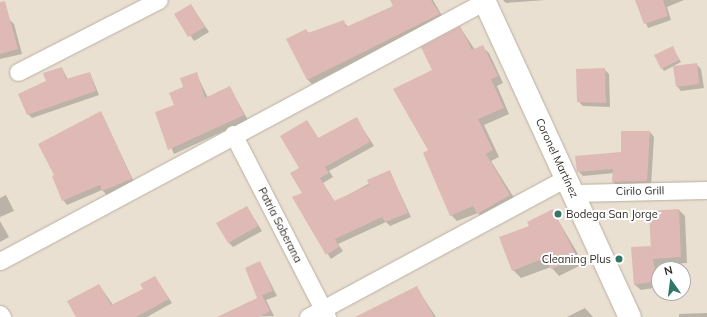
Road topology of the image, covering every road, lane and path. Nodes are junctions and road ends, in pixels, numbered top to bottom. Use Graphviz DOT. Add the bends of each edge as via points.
graph roads {
  1 [pos="159,0"];
  2 [pos="485,0"];
  3 [pos="18,72"];
  4 [pos="233,134"];
  5 [pos="570,186"];
  6 [pos="707,190"];
  7 [pos="0,261"];
  8 [pos="325,313"];
  9 [pos="0,314"];
  10 [pos="2,317"];
  11 [pos="308,317"];
  12 [pos="630,317"];
  1 -- 3 [label="street"];
  2 -- 4 [label="street"];
  2 -- 5 [label="main road, Coronel Martínez"];
  4 -- 7 [label="street"];
  4 -- 8 [label="street, Patria Soberana"];
  5 -- 6 [label="street, Cirilo Grill"];
  5 -- 8 [label="street"];
  5 -- 12 [label="main road, Coronel Martínez"];
  8 -- 11 [label="street"];
  9 -- 10 [label="street"];
}
